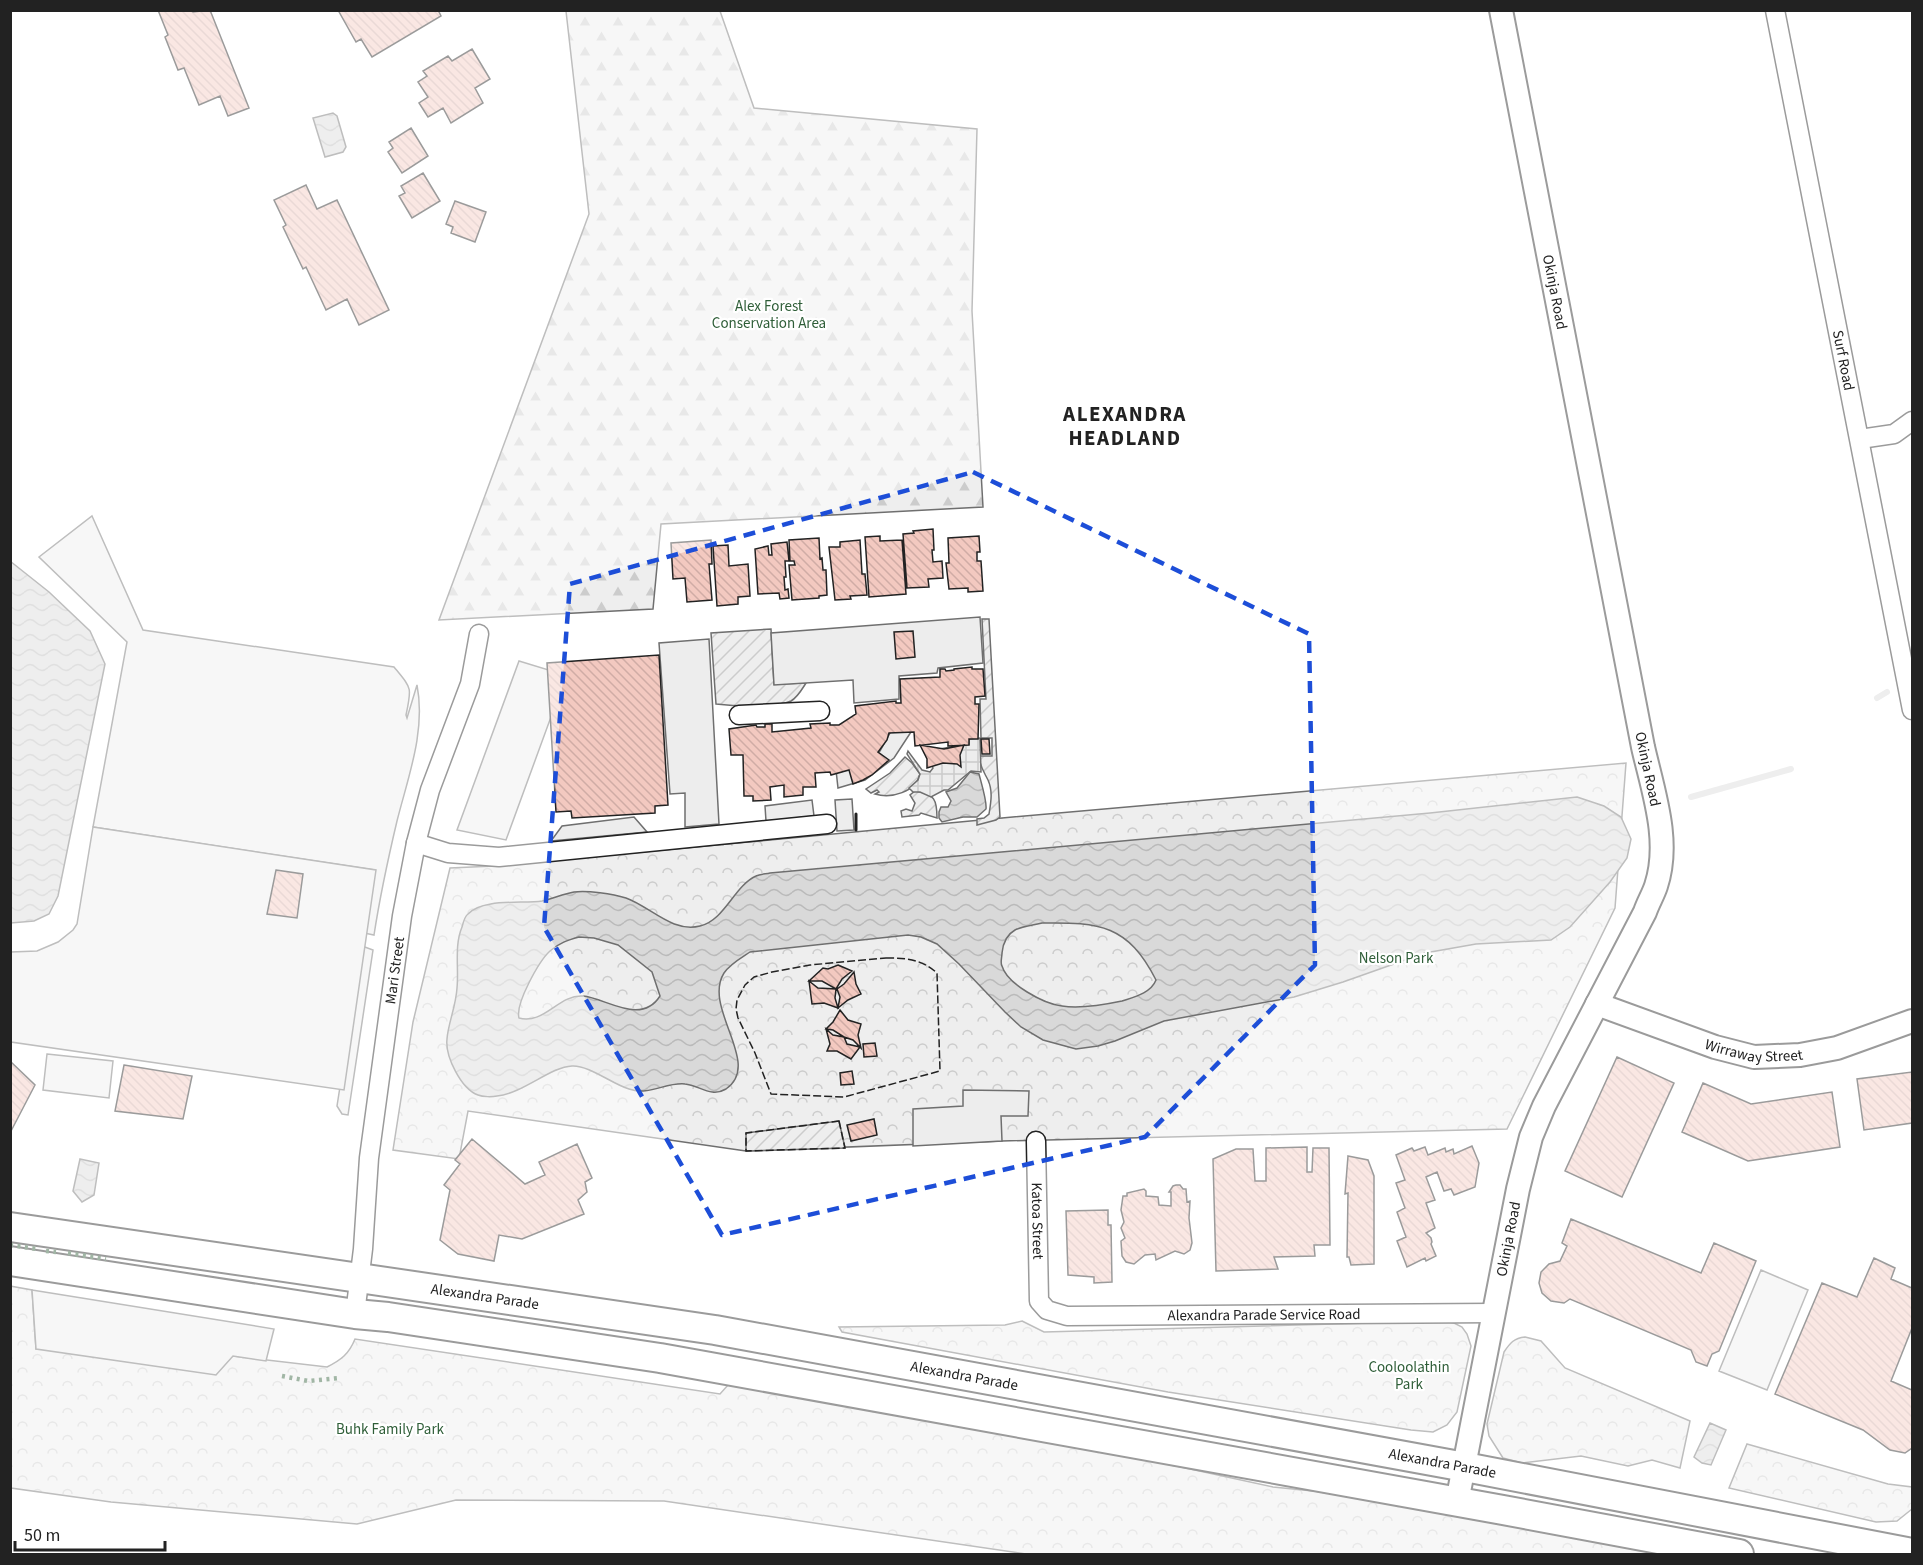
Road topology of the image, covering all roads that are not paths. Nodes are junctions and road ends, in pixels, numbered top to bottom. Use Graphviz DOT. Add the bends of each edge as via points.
graph roads {
  1 [pos="1501,10"];
  2 [pos="1775,10"];
  3 [pos="1912,421"];
  4 [pos="1860,439"];
  5 [pos="479,634"];
  6 [pos="1912,710"];
  7 [pos="820,711"];
  8 [pos="739,715"];
  9 [pos="827,824"];
  10 [pos="416,843"];
  11 [pos="1597,1004"];
  12 [pos="1912,1021"];
  13 [pos="1036,1141"];
  14 [pos="10,1227"];
  15 [pos="10,1261"];
  16 [pos="360,1278"];
  17 [pos="1039,1301"];
  18 [pos="1493,1313"];
  19 [pos="355,1314"];
  20 [pos="1465,1467"];
  21 [pos="1457,1502"];
  22 [pos="1912,1553"];
  23 [pos="1739,1554"];
  1 -- 11 [label="street, Okinja Road" via="1659,817 1657,884"];
  2 -- 4 [label="street, Surf Road"];
  3 -- 4 [label="street" via="1894,434"];
  4 -- 6 [label="street, Surf Road"];
  5 -- 10 [label="street, Mari Street" via="470,684 430,790"];
  7 -- 8 [label="street"];
  9 -- 10 [label="street" via="499,856 448,853"];
  10 -- 16 [label="street, Mari Street" via="402,916 369,1158"];
  11 -- 12 [label="street, Wirraway Street" via="1754,1057 1837,1048"];
  11 -- 18 [label="street, Okinja Road" via="1531,1137"];
  13 -- 17 [label="street, Katoa Street"];
  14 -- 16 [label="main road, Alexandra Parade"];
  15 -- 19 [label="main road"];
  16 -- 19 [label="street, Mari Street"];
  16 -- 20 [label="main road, Alexandra Parade" via="715,1330"];
  17 -- 18 [label="street, Alexandra Parade Service Road" via="1047,1310 1067,1316"];
  18 -- 20 [label="street, Okinja Road"];
  19 -- 21 [label="main road" via="660,1358"];
  20 -- 21 [label="street, Okinja Road"];
  20 -- 22 [label="main road, Alexandra Parade"];
  21 -- 23 [label="main road"];
}
